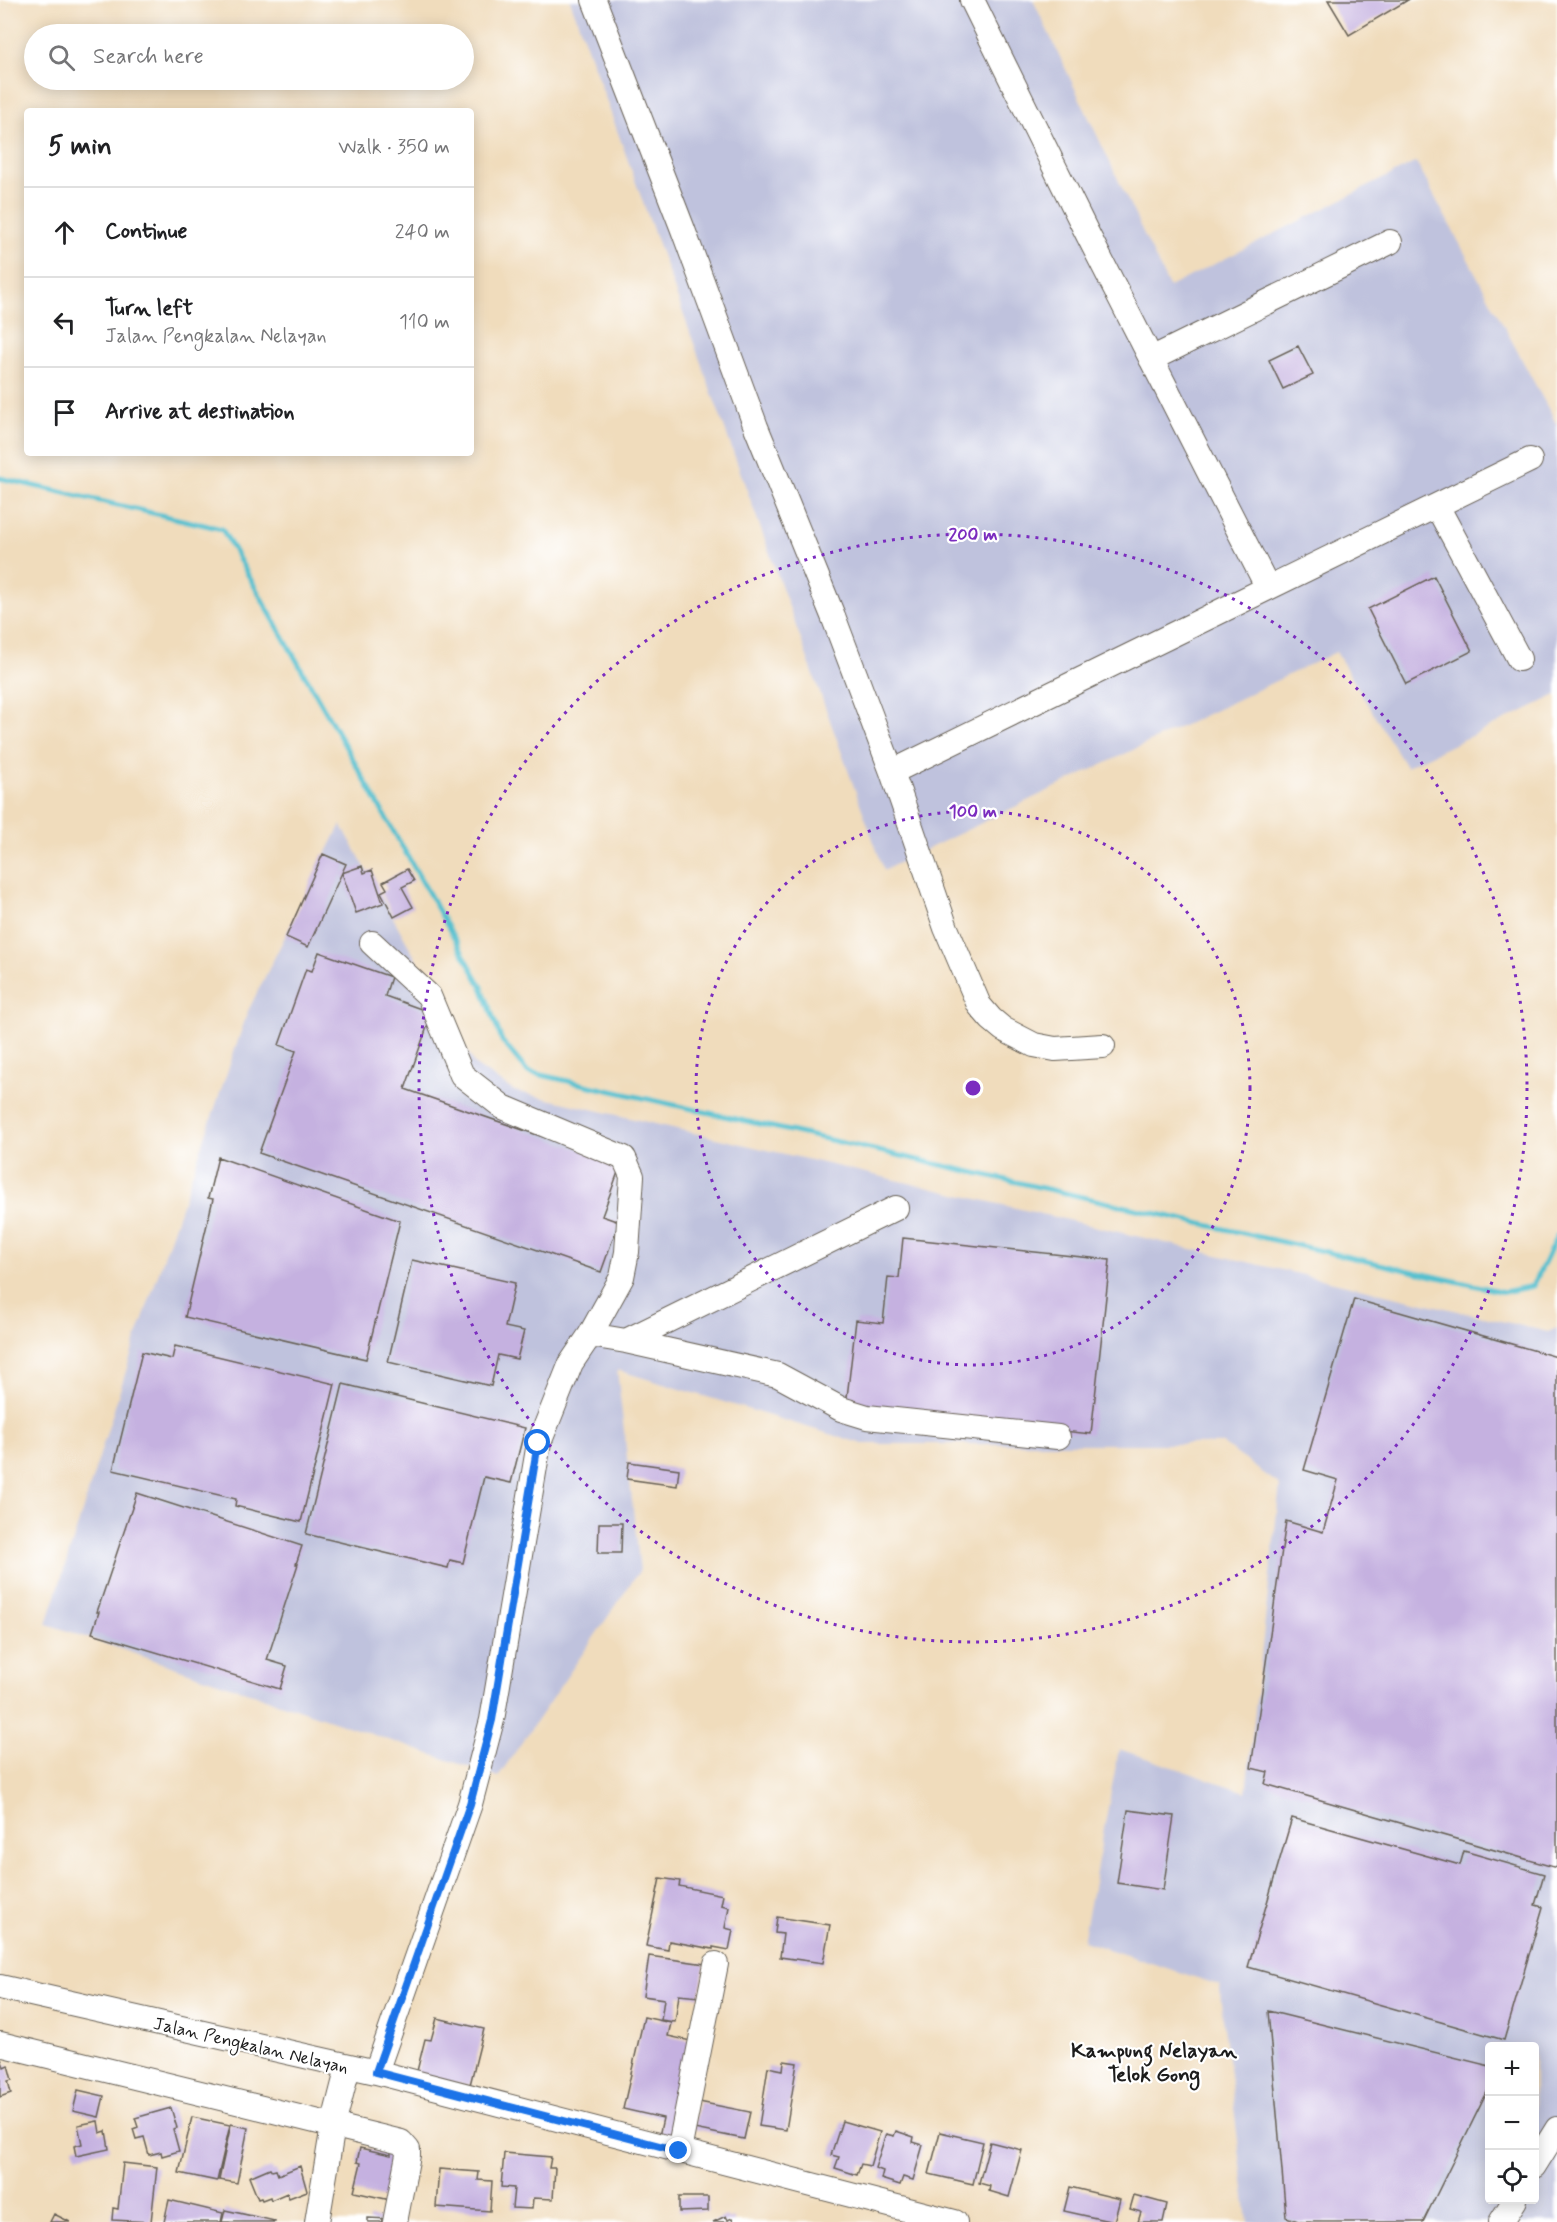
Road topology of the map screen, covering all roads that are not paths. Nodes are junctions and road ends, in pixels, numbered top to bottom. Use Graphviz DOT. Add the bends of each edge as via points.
graph roads {
  1 [pos="594,0"];
  2 [pos="972,0"];
  3 [pos="1390,242"];
  4 [pos="1151,359"];
  5 [pos="1530,460"];
  6 [pos="1437,506"];
  7 [pos="1268,588"];
  8 [pos="1519,658"];
  9 [pos="892,772"];
  10 [pos="372,943"];
  11 [pos="1102,1046"];
  12 [pos="896,1208"];
  13 [pos="590,1335"];
  14 [pos="626,1341"];
  15 [pos="1058,1437"];
  16 [pos="716,1964"];
  17 [pos="0,1987"];
  18 [pos="0,2044"];
  19 [pos="348,2067"];
  20 [pos="376,2072"];
  21 [pos="333,2126"];
  22 [pos="1557,2129"];
  23 [pos="679,2151"];
  24 [pos="1539,2158"];
  25 [pos="1512,2204"];
  26 [pos="317,2222"];
  27 [pos="395,2222"];
  28 [pos="955,2222"];
  29 [pos="1501,2222"];
  1 -- 9 [label="street"];
  2 -- 4 [label="street"];
  3 -- 4 [label="street"];
  4 -- 7 [label="street"];
  5 -- 6 [label="street"];
  6 -- 7 [label="street"];
  6 -- 8 [label="street"];
  7 -- 9 [label="street"];
  9 -- 11 [label="street" via="942,918 979,1005 1003,1029 1034,1045 1054,1049"];
  10 -- 13 [label="street" via="429,996 462,1075 503,1107 624,1158 632,1176 627,1252 622,1277"];
  12 -- 14 [label="street"];
  13 -- 14 [label="street"];
  13 -- 20 [label="street" via="571,1363 538,1443 492,1720 470,1804"];
  14 -- 15 [label="street" via="778,1375 841,1409 867,1417"];
  16 -- 23 [label="street"];
  17 -- 19 [label="street, Jalan Pengkalan Nelayan"];
  18 -- 21 [label="street"];
  19 -- 20 [label="street, Jalan Pengkalan Nelayan"];
  19 -- 21 [label="street"];
  20 -- 23 [label="street, Jalan Pengkalan Nelayan"];
  21 -- 26 [label="street"];
  21 -- 27 [label="street" via="398,2141 408,2150"];
  22 -- 24 [label="street"];
  23 -- 28 [label="street, Jalan Pengkalan Nelayan"];
  25 -- 29 [label="street"];
}
